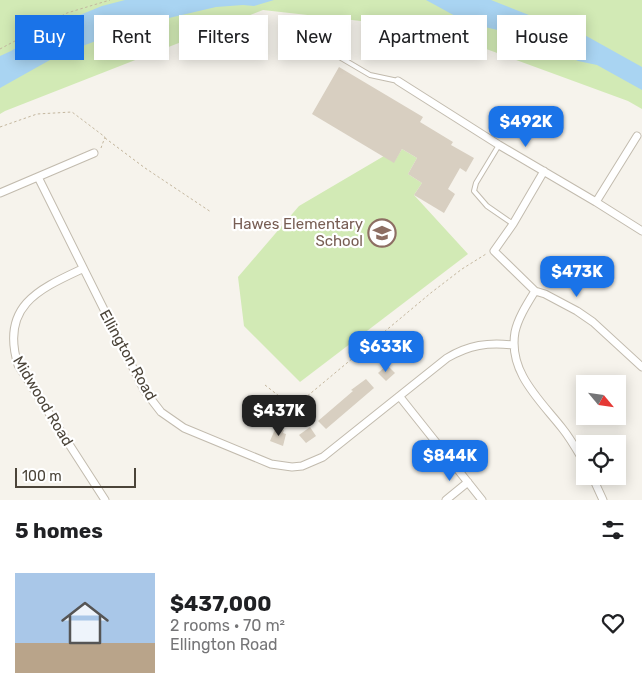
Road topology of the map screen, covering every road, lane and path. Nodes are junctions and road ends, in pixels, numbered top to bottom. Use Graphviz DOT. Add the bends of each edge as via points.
graph roads {
  1 [pos="110,0"];
  2 [pos="0,49"];
  3 [pos="344,60"];
  4 [pos="398,81"];
  5 [pos="0,127"];
  6 [pos="637,136"];
  7 [pos="105,137"];
  8 [pos="499,144"];
  9 [pos="94,153"];
  10 [pos="544,171"];
  11 [pos="38,177"];
  12 [pos="0,193"];
  13 [pos="596,202"];
  14 [pos="211,212"];
  15 [pos="513,224"];
  16 [pos="642,231"];
  17 [pos="494,251"];
  18 [pos="82,269"];
  19 [pos="535,291"];
  20 [pos="513,344"];
  21 [pos="642,367"];
  22 [pos="265,385"];
  23 [pos="400,397"];
  24 [pos="576,449"];
  25 [pos="468,482"];
  26 [pos="596,485"];
  27 [pos="105,500"];
  28 [pos="446,500"];
  29 [pos="482,500"];
  30 [pos="603,500"];
  1 -- 2 [label="path" via="67,13"];
  3 -- 4 [label="lane" via="370,75"];
  4 -- 8 [label="street"];
  5 -- 7 [label="path" via="37,114 72,112"];
  6 -- 13 [label="street"];
  7 -- 9 [label="path" via="100,153"];
  7 -- 14 [label="path"];
  8 -- 10 [label="street"];
  8 -- 15 [label="lane" via="474,191 487,206"];
  9 -- 11 [label="street"];
  10 -- 13 [label="street"];
  10 -- 15 [label="street"];
  11 -- 12 [label="street"];
  11 -- 18 [label="street, Ellington Road"];
  13 -- 16 [label="street"];
  15 -- 17 [label="street"];
  17 -- 19 [label="street"];
  17 -- 22 [label="path" via="481,256 432,292 305,398 293,403"];
  18 -- 23 [label="street, Ellington Road" via="144,390 161,412 184,428 271,464 302,466 324,457"];
  18 -- 27 [label="street, Midwood Road" via="43,287 28,298 17,316 12,344 18,365"];
  19 -- 20 [label="street" via="519,320"];
  19 -- 21 [label="street" via="577,311"];
  20 -- 23 [label="street, Ellington Road" via="483,344 458,351"];
  20 -- 24 [label="street" via="522,377"];
  23 -- 25 [label="street"];
  25 -- 28 [label="street"];
  25 -- 29 [label="street"];
  26 -- 30 [label="street"];
}
